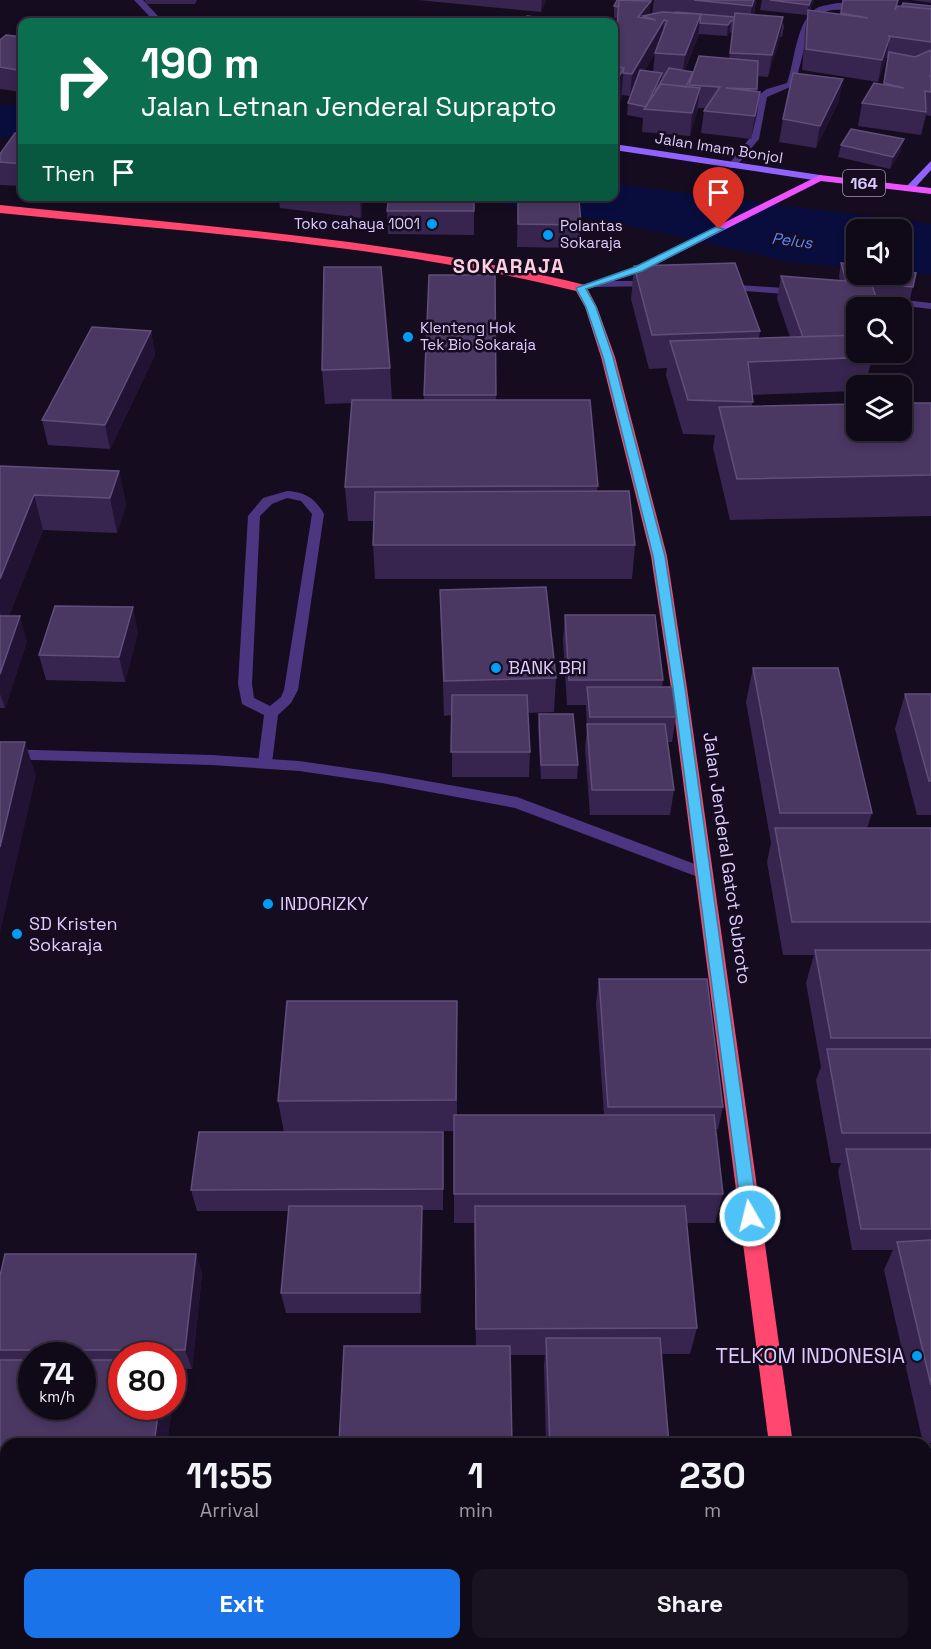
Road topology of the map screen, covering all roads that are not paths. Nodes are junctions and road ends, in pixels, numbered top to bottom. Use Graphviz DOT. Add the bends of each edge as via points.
graph roads {
  1 [pos="138,0"];
  2 [pos="874,7"];
  3 [pos="154,18"];
  4 [pos="618,148"];
  5 [pos="931,164"];
  6 [pos="732,166"];
  7 [pos="820,178"];
  8 [pos="910,188"];
  9 [pos="931,191"];
  10 [pos="0,210"];
  11 [pos="669,284"];
  12 [pos="588,286"];
  13 [pos="712,286"];
  14 [pos="810,294"];
  15 [pos="844,297"];
  16 [pos="931,306"];
  17 [pos="271,713"];
  18 [pos="0,754"];
  19 [pos="264,763"];
  20 [pos="704,873"];
  21 [pos="780,1438"];
  1 -- 3 [label="street"];
  2 -- 6 [label="street" via="832,4 813,11 791,86 764,96 754,139"];
  4 -- 6 [label="main road, Jalan Imam Bonjol"];
  5 -- 8 [label="main road"];
  6 -- 7 [label="main road, Jalan Imam Bonjol"];
  7 -- 8 [label="main road, 164"];
  7 -- 12 [label="main road, 164" via="639,269"];
  8 -- 9 [label="main road, 164"];
  10 -- 12 [label="highway" via="281,238 499,268"];
  11 -- 12 [label="street"];
  12 -- 20 [label="highway, Jalan Jenderal Gatot Subroto" via="659,556"];
  13 -- 14 [label="street"];
  15 -- 16 [label="street"];
  17 -- 17 [label="street" via="247,701 245,684 254,516 270,498 294,495 315,505 318,514 291,690"];
  17 -- 19 [label="street"];
  18 -- 19 [label="street"];
  19 -- 20 [label="street" via="382,778 517,803"];
  20 -- 21 [label="highway, Jalan Jenderal Gatot Subroto"];
}
